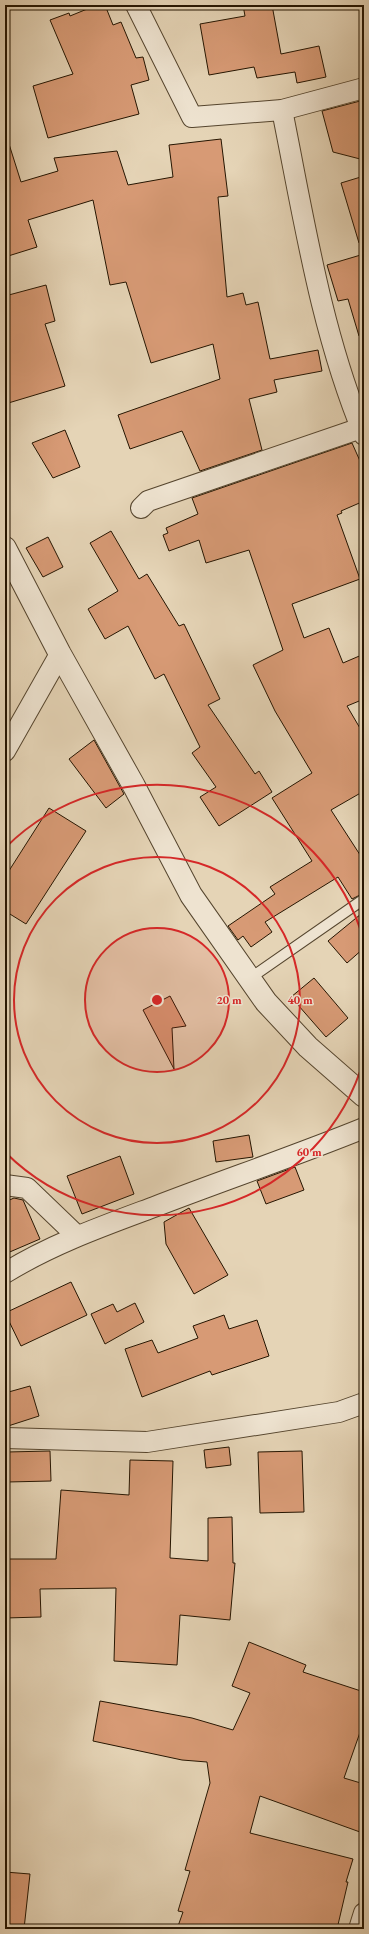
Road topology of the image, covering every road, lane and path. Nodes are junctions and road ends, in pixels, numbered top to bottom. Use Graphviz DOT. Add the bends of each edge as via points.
graph roads {
  1 [pos="136,5"];
  2 [pos="364,88"];
  3 [pos="282,110"];
  4 [pos="363,430"];
  5 [pos="142,508"];
  6 [pos="5,548"];
  7 [pos="60,654"];
  8 [pos="5,751"];
  9 [pos="364,899"];
  10 [pos="249,979"];
  11 [pos="364,1096"];
  12 [pos="364,1128"];
  13 [pos="5,1185"];
  14 [pos="77,1236"];
  15 [pos="5,1273"];
  16 [pos="364,1403"];
  17 [pos="5,1438"];
  18 [pos="364,1913"];
  19 [pos="358,1929"];
  1 -- 3 [label="street" via="192,117"];
  2 -- 3 [label="street"];
  3 -- 4 [label="street" via="314,267 338,361"];
  4 -- 5 [label="street" via="148,501"];
  6 -- 7 [label="street"];
  7 -- 8 [label="street"];
  7 -- 10 [label="street" via="191,895"];
  9 -- 10 [label="lane"];
  10 -- 11 [label="street" via="266,1002 308,1047"];
  12 -- 14 [label="street"];
  13 -- 14 [label="street" via="27,1188"];
  14 -- 15 [label="street"];
  16 -- 17 [label="street" via="339,1412 147,1442"];
  18 -- 19 [label="street"];
}
